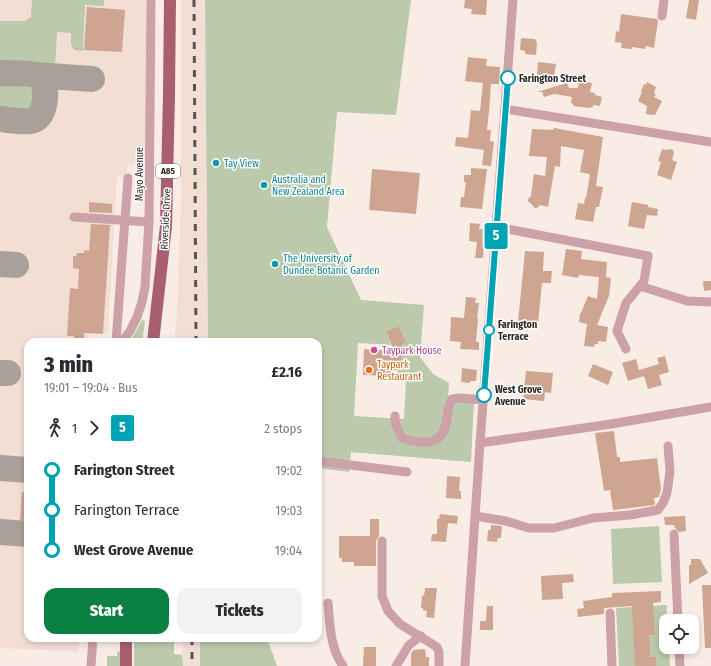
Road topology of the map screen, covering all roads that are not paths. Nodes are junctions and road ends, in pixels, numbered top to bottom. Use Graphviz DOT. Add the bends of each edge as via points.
graph roads {
  1 [pos="151,0"];
  2 [pos="170,0"];
  3 [pos="513,0"];
  4 [pos="664,0"];
  5 [pos="662,16"];
  6 [pos="505,109"];
  7 [pos="711,142"];
  8 [pos="128,178"];
  9 [pos="74,217"];
  10 [pos="125,220"];
  11 [pos="149,222"];
  12 [pos="497,227"];
  13 [pos="640,286"];
  14 [pos="711,302"];
  15 [pos="116,338"];
  16 [pos="125,338"];
  17 [pos="153,338"];
  18 [pos="626,349"];
  19 [pos="483,400"];
  20 [pos="711,407"];
  21 [pos="395,416"];
  22 [pos="480,443"];
  23 [pos="668,446"];
  24 [pos="322,461"];
  25 [pos="407,472"];
  26 [pos="475,516"];
  27 [pos="674,534"];
  28 [pos="382,541"];
  29 [pos="328,603"];
  30 [pos="610,613"];
  31 [pos="678,614"];
  32 [pos="421,636"];
  33 [pos="93,642"];
  34 [pos="126,642"];
  35 [pos="679,654"];
  36 [pos="91,666"];
  37 [pos="126,666"];
  38 [pos="343,666"];
  39 [pos="396,666"];
  40 [pos="439,666"];
  41 [pos="465,666"];
  42 [pos="612,666"];
  43 [pos="680,666"];
  1 -- 11 [label="street, Mayo Avenue"];
  2 -- 17 [label="main road, Riverside Drive / A85" via="166,226"];
  3 -- 6 [label="street"];
  4 -- 5 [label="street"];
  6 -- 7 [label="street"];
  6 -- 12 [label="street"];
  8 -- 10 [label="street"];
  9 -- 10 [label="street"];
  10 -- 11 [label="street"];
  10 -- 15 [label="street"];
  11 -- 16 [label="street, Mayo Avenue" via="142,302 138,317"];
  12 -- 13 [label="street" via="648,256 644,281"];
  12 -- 19 [label="street"];
  13 -- 14 [label="street" via="686,301"];
  13 -- 18 [label="street" via="626,303 617,330"];
  19 -- 21 [label="street" via="452,399 447,410 444,432 435,441 410,441 402,438 395,423"];
  19 -- 22 [label="street"];
  20 -- 22 [label="street"];
  22 -- 26 [label="street"];
  23 -- 26 [label="street" via="670,471 667,493 658,510 593,518 554,528 530,528"];
  24 -- 25 [label="street"];
  26 -- 41 [label="street"];
  27 -- 31 [label="street"];
  28 -- 32 [label="street" via="382,596 388,611 400,624"];
  29 -- 38 [label="street" via="332,641"];
  30 -- 42 [label="street"];
  32 -- 39 [label="street" via="409,645"];
  32 -- 40 [label="street" via="437,647"];
  33 -- 36 [label="street"];
  34 -- 37 [label="main road"];
  35 -- 43 [label="street"];
}
